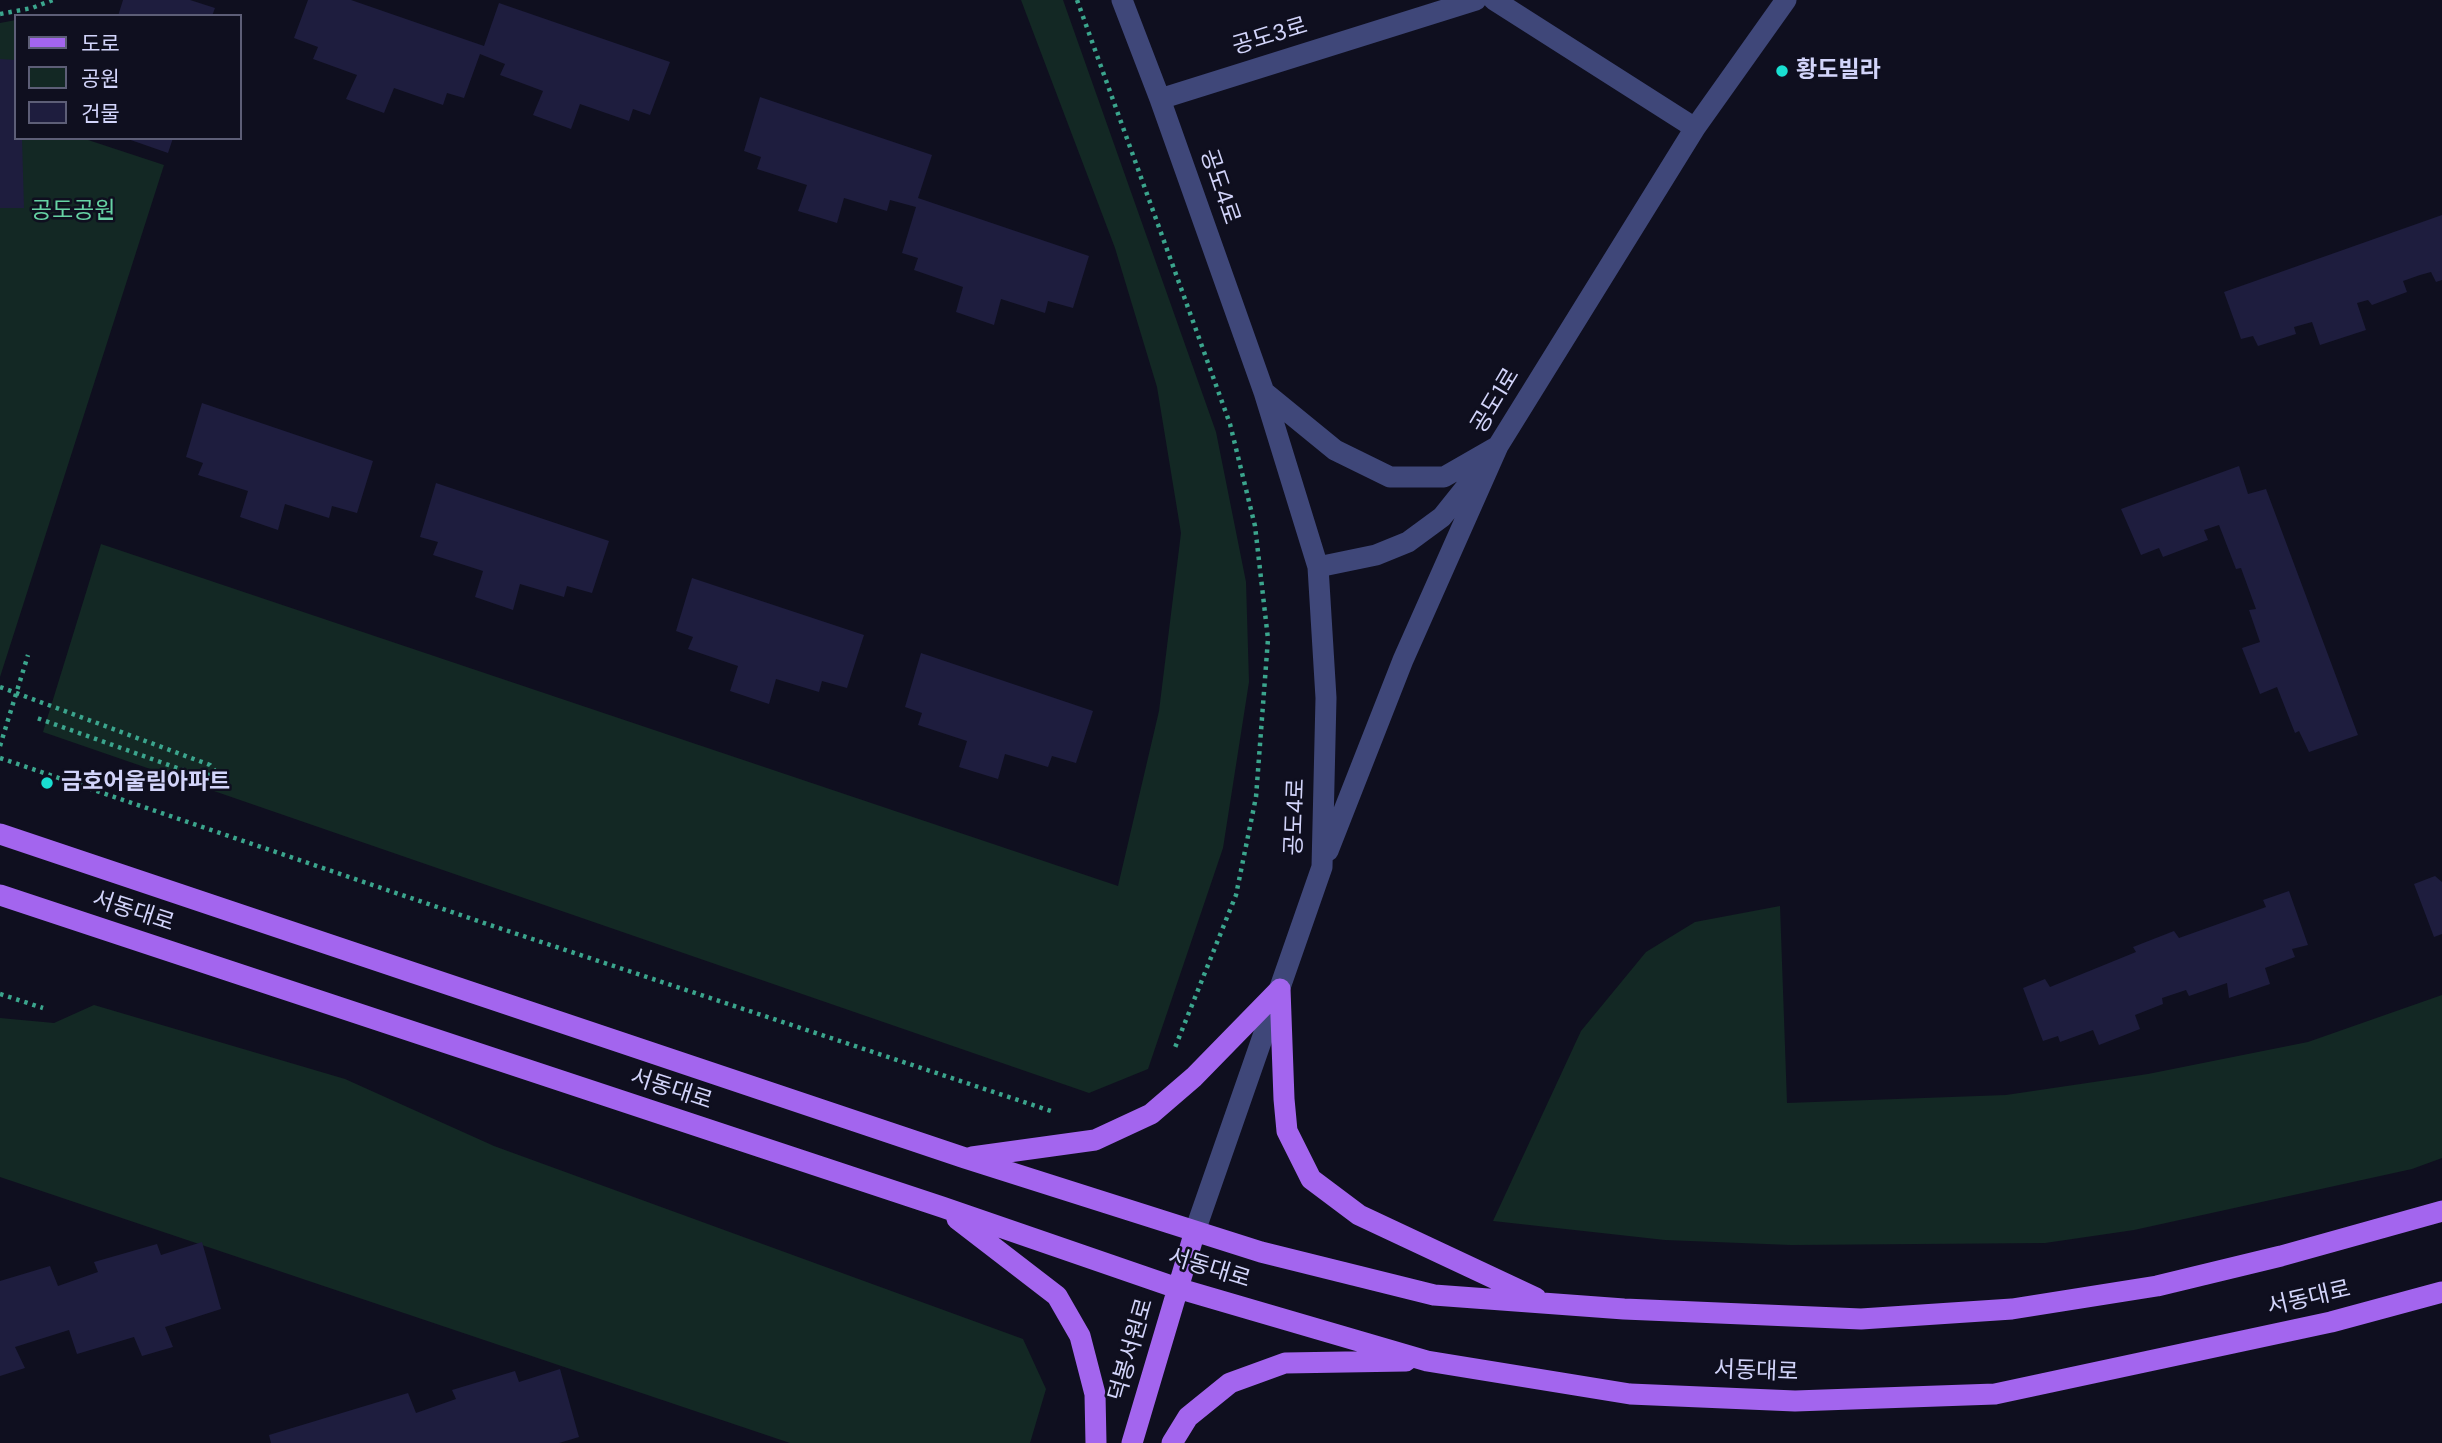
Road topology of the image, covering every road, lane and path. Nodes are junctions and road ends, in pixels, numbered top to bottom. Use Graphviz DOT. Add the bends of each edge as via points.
graph roads {
  1 [pos="53,0"];
  2 [pos="1077,0"];
  3 [pos="1122,0"];
  4 [pos="1476,0"];
  5 [pos="1494,0"];
  6 [pos="1786,0"];
  7 [pos="0,14"];
  8 [pos="1160,99"];
  9 [pos="1695,128"];
  10 [pos="1264,392"];
  11 [pos="1498,446"];
  12 [pos="1318,567"];
  13 [pos="28,655"];
  14 [pos="0,687"];
  15 [pos="16,693"];
  16 [pos="37,718"];
  17 [pos="0,746"];
  18 [pos="0,758"];
  19 [pos="0,834"];
  20 [pos="1322,867"];
  21 [pos="0,895"];
  22 [pos="1280,989"];
  23 [pos="0,994"];
  24 [pos="43,1008"];
  25 [pos="1174,1051"];
  26 [pos="1063,1115"];
  27 [pos="965,1158"];
  28 [pos="942,1207"];
  29 [pos="2442,1211"];
  30 [pos="1195,1231"];
  31 [pos="1177,1288"];
  32 [pos="2442,1292"];
  33 [pos="1551,1304"];
  34 [pos="1427,1361"];
  35 [pos="1096,1443"];
  36 [pos="1132,1443"];
  37 [pos="1172,1443"];
  1 -- 7 [label="path"];
  2 -- 25 [label="path" via="1230,424 1255,526 1268,639 1256,797 1236,895"];
  3 -- 8 [label="street, 공도4로"];
  4 -- 8 [label="street, 공도3로"];
  5 -- 9 [label="street"];
  6 -- 9 [label="street, 공도1로"];
  8 -- 10 [label="street, 공도4로"];
  9 -- 11 [label="street, 공도1로"];
  10 -- 11 [label="street" via="1335,450 1390,477 1444,477"];
  10 -- 12 [label="street, 공도4로"];
  11 -- 12 [label="street" via="1442,517 1408,542 1376,555"];
  11 -- 20 [label="street, 공도1로" via="1403,660"];
  12 -- 20 [label="street, 공도4로" via="1326,698"];
  13 -- 15 [label="path"];
  14 -- 15 [label="path"];
  15 -- 16 [label="path" via="210,765 215,771 194,774"];
  15 -- 17 [label="path"];
  18 -- 26 [label="path" via="486,925"];
  19 -- 27 [label="main road, 서동대로"];
  20 -- 22 [label="street, 공도4로"];
  21 -- 28 [label="main road, 서동대로"];
  22 -- 27 [label="main road" via="1151,1114 1095,1139"];
  22 -- 30 [label="street, 공도4로"];
  22 -- 33 [label="main road" via="1287,1130 1311,1179 1359,1215"];
  23 -- 24 [label="path"];
  27 -- 30 [label="main road, 서동대로"];
  28 -- 31 [label="main road, 서동대로"];
  28 -- 35 [label="main road" via="1057,1296 1080,1336 1096,1394"];
  29 -- 33 [label="main road, 서동대로" via="2157,1286 2012,1309 1861,1318"];
  30 -- 31 [label="main road, 덕봉서원로"];
  30 -- 33 [label="main road, 서동대로" via="1434,1295"];
  31 -- 34 [label="main road, 서동대로"];
  31 -- 36 [label="main road, 덕봉서원로"];
  32 -- 34 [label="main road, 서동대로" via="2331,1322 1996,1394 1795,1401 1630,1394"];
  34 -- 37 [label="main road" via="1285,1363 1230,1383 1188,1417"];
}
